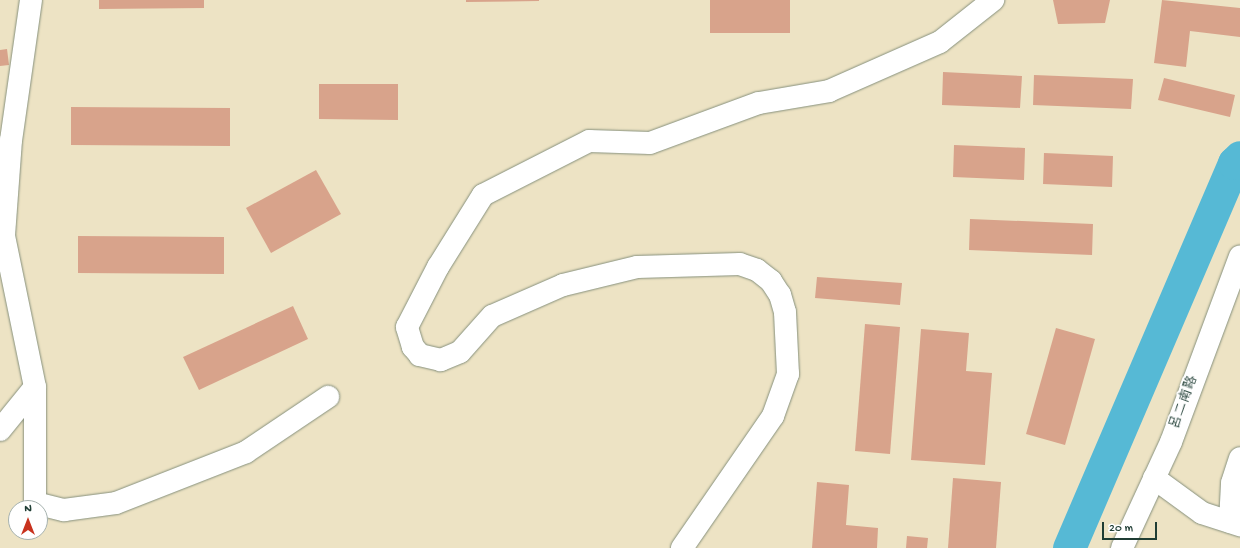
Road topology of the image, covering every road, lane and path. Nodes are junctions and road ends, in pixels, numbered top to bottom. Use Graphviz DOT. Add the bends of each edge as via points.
graph roads {
  1 [pos="31,0"];
  2 [pos="993,0"];
  3 [pos="1240,256"];
  4 [pos="35,387"];
  5 [pos="328,397"];
  6 [pos="0,430"];
  7 [pos="1240,458"];
  8 [pos="1154,478"];
  9 [pos="1235,523"];
  10 [pos="682,548"];
  11 [pos="1122,548"];
  1 -- 4 [label="street" via="11,140 4,236"];
  2 -- 10 [label="street" via="940,42 829,91 759,103 650,143 589,141 483,195 438,267 407,327 410,342 420,355 441,360 460,352 492,316 563,285 622,270 740,264 757,270 771,281 780,295 785,312 788,374 773,416"];
  3 -- 8 [label="street, 吕二南路"];
  4 -- 5 [label="street" via="35,503 64,510 116,503 246,452"];
  4 -- 6 [label="street"];
  7 -- 9 [label="street" via="1232,483"];
  8 -- 9 [label="street" via="1202,513"];
  8 -- 11 [label="street, 吕二南路"];
}
